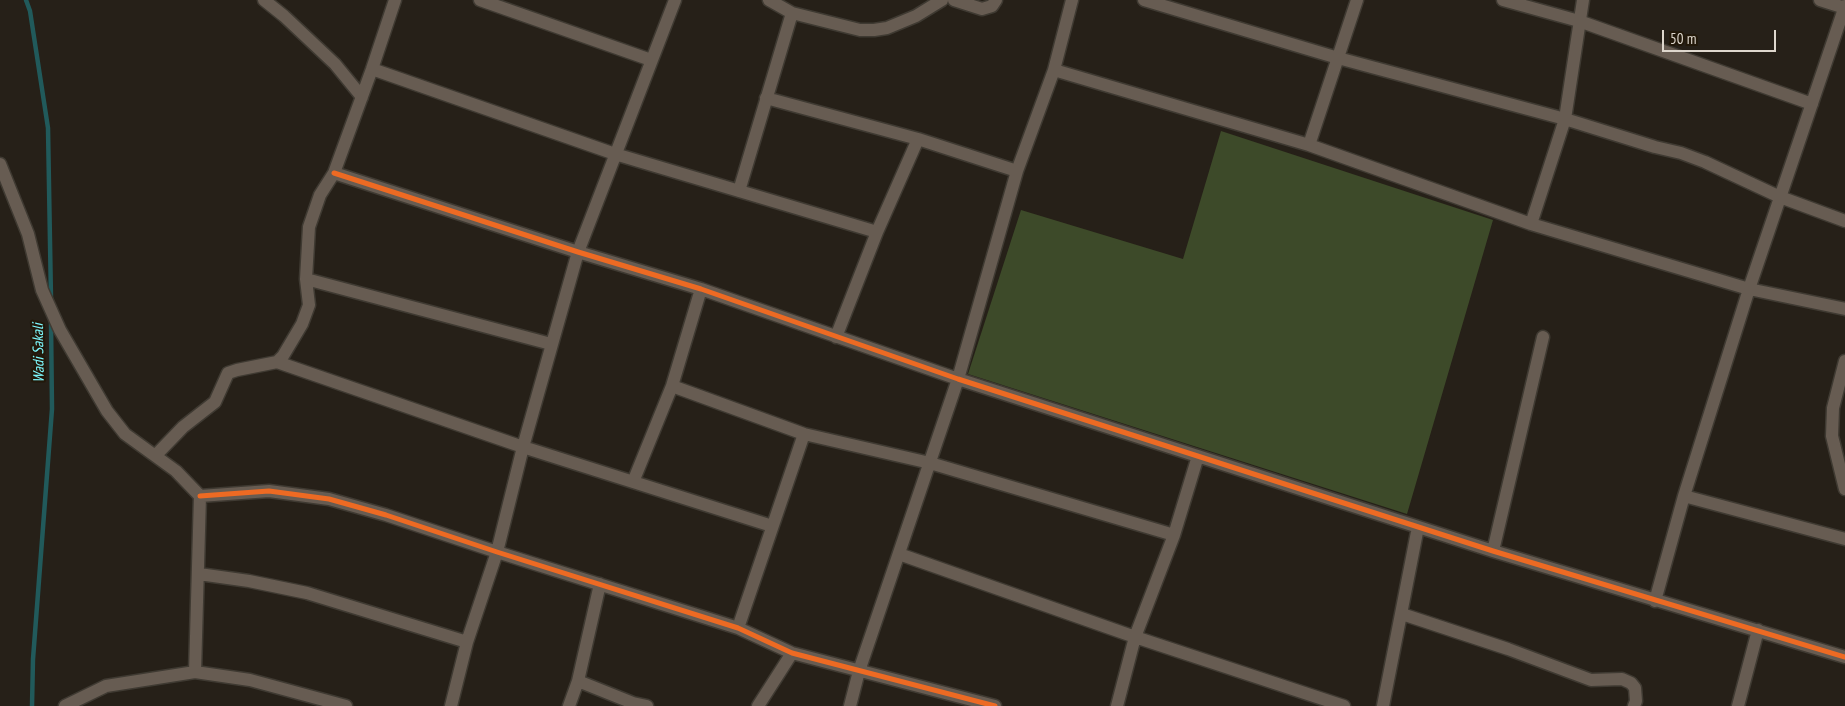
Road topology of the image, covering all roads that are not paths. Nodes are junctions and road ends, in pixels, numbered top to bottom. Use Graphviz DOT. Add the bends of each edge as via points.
graph roads {
  1 [pos="264,0"];
  2 [pos="395,0"];
  3 [pos="480,0"];
  4 [pos="675,0"];
  5 [pos="769,0"];
  6 [pos="942,0"];
  7 [pos="954,0"];
  8 [pos="996,0"];
  9 [pos="1072,0"];
  10 [pos="1144,0"];
  11 [pos="1358,0"];
  12 [pos="1504,0"];
  13 [pos="1583,0"];
  14 [pos="1820,0"];
  15 [pos="1845,7"];
  16 [pos="792,13"];
  17 [pos="1579,21"];
  18 [pos="1338,58"];
  19 [pos="651,60"];
  20 [pos="372,69"];
  21 [pos="1054,70"];
  22 [pos="362,97"];
  23 [pos="766,98"];
  24 [pos="1812,104"];
  25 [pos="1565,119"];
  26 [pos="918,139"];
  27 [pos="1309,145"];
  28 [pos="615,154"];
  29 [pos="0,164"];
  30 [pos="1017,171"];
  31 [pos="334,173"];
  32 [pos="739,190"];
  33 [pos="1780,198"];
  34 [pos="1845,221"];
  35 [pos="1532,224"];
  36 [pos="877,232"];
  37 [pos="578,252"];
  38 [pos="306,279"];
  39 [pos="701,289"];
  40 [pos="1749,289"];
  41 [pos="1845,309"];
  42 [pos="836,336"];
  43 [pos="1543,338"];
  44 [pos="552,344"];
  45 [pos="1845,361"];
  46 [pos="277,362"];
  47 [pos="958,379"];
  48 [pos="672,386"];
  49 [pos="804,434"];
  50 [pos="1832,436"];
  51 [pos="1845,440"];
  52 [pos="523,446"];
  53 [pos="156,455"];
  54 [pos="1198,456"];
  55 [pos="930,463"];
  56 [pos="633,482"];
  57 [pos="1845,490"];
  58 [pos="200,496"];
  59 [pos="1684,496"];
  60 [pos="772,526"];
  61 [pos="1418,527"];
  62 [pos="1174,535"];
  63 [pos="1845,539"];
  64 [pos="1493,551"];
  65 [pos="497,552"];
  66 [pos="899,554"];
  67 [pos="199,574"];
  68 [pos="600,584"];
  69 [pos="1655,601"];
  70 [pos="1402,614"];
  71 [pos="738,628"];
  72 [pos="1758,630"];
  73 [pos="1135,637"];
  74 [pos="467,642"];
  75 [pos="792,653"];
  76 [pos="1845,657"];
  77 [pos="859,671"];
  78 [pos="195,672"];
  79 [pos="578,681"];
  80 [pos="633,704"];
  81 [pos="65,706"];
  82 [pos="346,706"];
  83 [pos="451,706"];
  84 [pos="569,706"];
  85 [pos="647,706"];
  86 [pos="758,706"];
  87 [pos="850,706"];
  88 [pos="995,706"];
  89 [pos="1117,706"];
  90 [pos="1344,706"];
  91 [pos="1383,706"];
  92 [pos="1634,706"];
  93 [pos="1738,706"];
  1 -- 22 [label="street" via="335,64"];
  2 -- 20 [label="street"];
  3 -- 19 [label="street"];
  4 -- 19 [label="street"];
  5 -- 16 [label="street"];
  6 -- 16 [label="street" via="916,16 874,30 860,30"];
  7 -- 8 [label="street" via="982,9 992,6"];
  9 -- 21 [label="street"];
  10 -- 18 [label="street"];
  11 -- 18 [label="street"];
  12 -- 17 [label="street"];
  13 -- 17 [label="street"];
  14 -- 15 [label="street"];
  15 -- 24 [label="street"];
  16 -- 23 [label="street"];
  17 -- 24 [label="street"];
  17 -- 25 [label="street"];
  18 -- 25 [label="street"];
  18 -- 27 [label="street"];
  19 -- 28 [label="street"];
  20 -- 22 [label="street"];
  20 -- 28 [label="street"];
  21 -- 27 [label="street"];
  21 -- 30 [label="street"];
  22 -- 31 [label="street"];
  23 -- 26 [label="street"];
  23 -- 32 [label="street"];
  24 -- 33 [label="street"];
  25 -- 33 [label="street" via="1681,153"];
  25 -- 35 [label="street"];
  26 -- 30 [label="street"];
  26 -- 36 [label="street"];
  27 -- 35 [label="street"];
  28 -- 32 [label="street"];
  28 -- 37 [label="street"];
  29 -- 53 [label="street" via="28,234 42,290 60,330 117,426 134,442"];
  30 -- 47 [label="street"];
  31 -- 37 [label="street"];
  31 -- 38 [label="street" via="320,195 309,227"];
  32 -- 36 [label="street"];
  33 -- 34 [label="street"];
  33 -- 40 [label="street"];
  35 -- 40 [label="street"];
  36 -- 42 [label="street"];
  37 -- 39 [label="street"];
  37 -- 44 [label="street"];
  38 -- 44 [label="street"];
  38 -- 46 [label="street" via="309,305 302,324"];
  39 -- 42 [label="street"];
  39 -- 48 [label="street"];
  40 -- 41 [label="street"];
  40 -- 59 [label="street"];
  42 -- 47 [label="street"];
  43 -- 64 [label="street"];
  44 -- 52 [label="street"];
  45 -- 50 [label="street" via="1833,408"];
  46 -- 52 [label="street"];
  46 -- 53 [label="street" via="228,373 215,402 183,426"];
  47 -- 54 [label="street"];
  47 -- 55 [label="street"];
  48 -- 49 [label="street"];
  48 -- 56 [label="street"];
  49 -- 55 [label="street"];
  49 -- 60 [label="street"];
  50 -- 51 [label="street"];
  50 -- 57 [label="street"];
  52 -- 56 [label="street"];
  52 -- 65 [label="street"];
  53 -- 58 [label="street"];
  54 -- 61 [label="street"];
  54 -- 62 [label="street"];
  55 -- 62 [label="street"];
  55 -- 66 [label="street"];
  56 -- 60 [label="street"];
  58 -- 65 [label="street" via="269,491 329,498"];
  58 -- 67 [label="street"];
  59 -- 63 [label="street"];
  59 -- 69 [label="street"];
  60 -- 71 [label="street"];
  61 -- 64 [label="street"];
  61 -- 70 [label="street"];
  62 -- 73 [label="street"];
  64 -- 69 [label="street"];
  65 -- 68 [label="street"];
  65 -- 74 [label="street"];
  66 -- 73 [label="street"];
  66 -- 77 [label="street"];
  67 -- 74 [label="street" via="307,592"];
  67 -- 78 [label="street"];
  68 -- 71 [label="street"];
  68 -- 79 [label="street"];
  69 -- 72 [label="street"];
  70 -- 91 [label="street"];
  70 -- 92 [label="street" via="1591,680 1622,679 1636,688"];
  71 -- 75 [label="street"];
  72 -- 76 [label="street"];
  72 -- 93 [label="street"];
  73 -- 89 [label="street"];
  73 -- 90 [label="street"];
  74 -- 83 [label="street"];
  75 -- 77 [label="street"];
  75 -- 86 [label="street"];
  77 -- 87 [label="street"];
  77 -- 88 [label="street"];
  78 -- 81 [label="street" via="106,686"];
  78 -- 82 [label="street" via="250,680"];
  79 -- 80 [label="street"];
  79 -- 84 [label="street"];
  80 -- 85 [label="street"];
}
